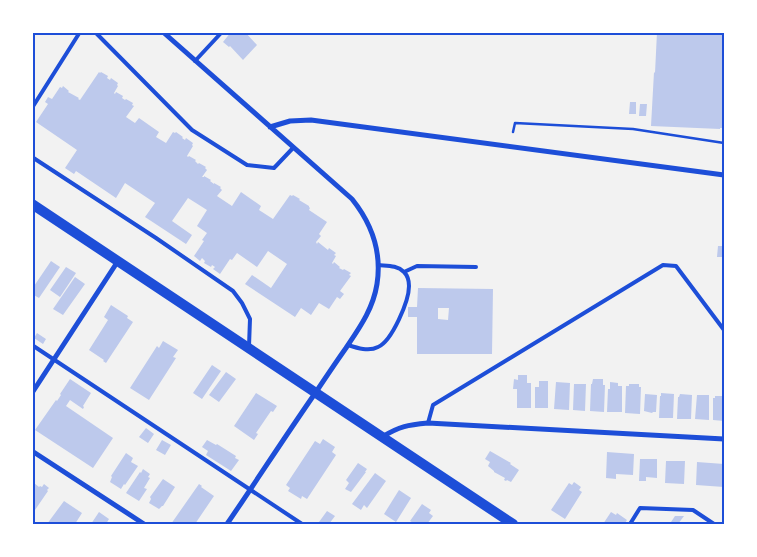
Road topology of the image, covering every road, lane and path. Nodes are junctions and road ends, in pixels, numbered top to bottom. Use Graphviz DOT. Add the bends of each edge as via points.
graph roads {
  1 [pos="80,32"];
  2 [pos="95,32"];
  3 [pos="163,32"];
  4 [pos="222,32"];
  5 [pos="195,61"];
  6 [pos="32,108"];
  7 [pos="270,127"];
  8 [pos="513,132"];
  9 [pos="724,143"];
  10 [pos="293,148"];
  11 [pos="32,157"];
  12 [pos="724,175"];
  13 [pos="32,204"];
  14 [pos="118,261"];
  15 [pos="378,265"];
  16 [pos="476,267"];
  17 [pos="404,272"];
  18 [pos="724,330"];
  19 [pos="32,345"];
  20 [pos="348,345"];
  21 [pos="249,349"];
  22 [pos="55,360"];
  23 [pos="315,392"];
  24 [pos="32,394"];
  25 [pos="428,423"];
  26 [pos="382,437"];
  27 [pos="724,439"];
  28 [pos="32,451"];
  29 [pos="250,490"];
  30 [pos="144,524"];
  31 [pos="227,524"];
  32 [pos="302,524"];
  33 [pos="513,524"];
  34 [pos="630,524"];
  35 [pos="714,524"];
  1 -- 6 [label="lane"];
  2 -- 10 [label="lane" via="192,130 247,165 274,168"];
  3 -- 5 [label="street"];
  4 -- 5 [label="lane"];
  5 -- 7 [label="street"];
  7 -- 10 [label="street"];
  7 -- 12 [label="street" via="290,120 311,120"];
  8 -- 9 [label="path" via="515,123 633,129"];
  10 -- 15 [label="street" via="360,210 370,227"];
  11 -- 21 [label="lane" via="233,291 250,319"];
  13 -- 14 [label="main road"];
  14 -- 21 [label="main road"];
  14 -- 22 [label="street"];
  15 -- 17 [label="lane" via="397,267"];
  15 -- 20 [label="street" via="370,308"];
  16 -- 17 [label="lane" via="417,266"];
  17 -- 20 [label="lane" via="409,286 402,314 387,340 370,350"];
  18 -- 25 [label="lane" via="676,266 663,265 433,405"];
  19 -- 22 [label="lane"];
  20 -- 23 [label="street"];
  21 -- 23 [label="main road"];
  22 -- 24 [label="street"];
  22 -- 29 [label="lane"];
  23 -- 26 [label="main road"];
  23 -- 29 [label="street"];
  25 -- 26 [label="street" via="408,424"];
  25 -- 27 [label="street"];
  26 -- 33 [label="main road"];
  28 -- 30 [label="street"];
  29 -- 31 [label="street"];
  29 -- 32 [label="lane"];
  34 -- 35 [label="lane" via="640,508 693,510"];
}
